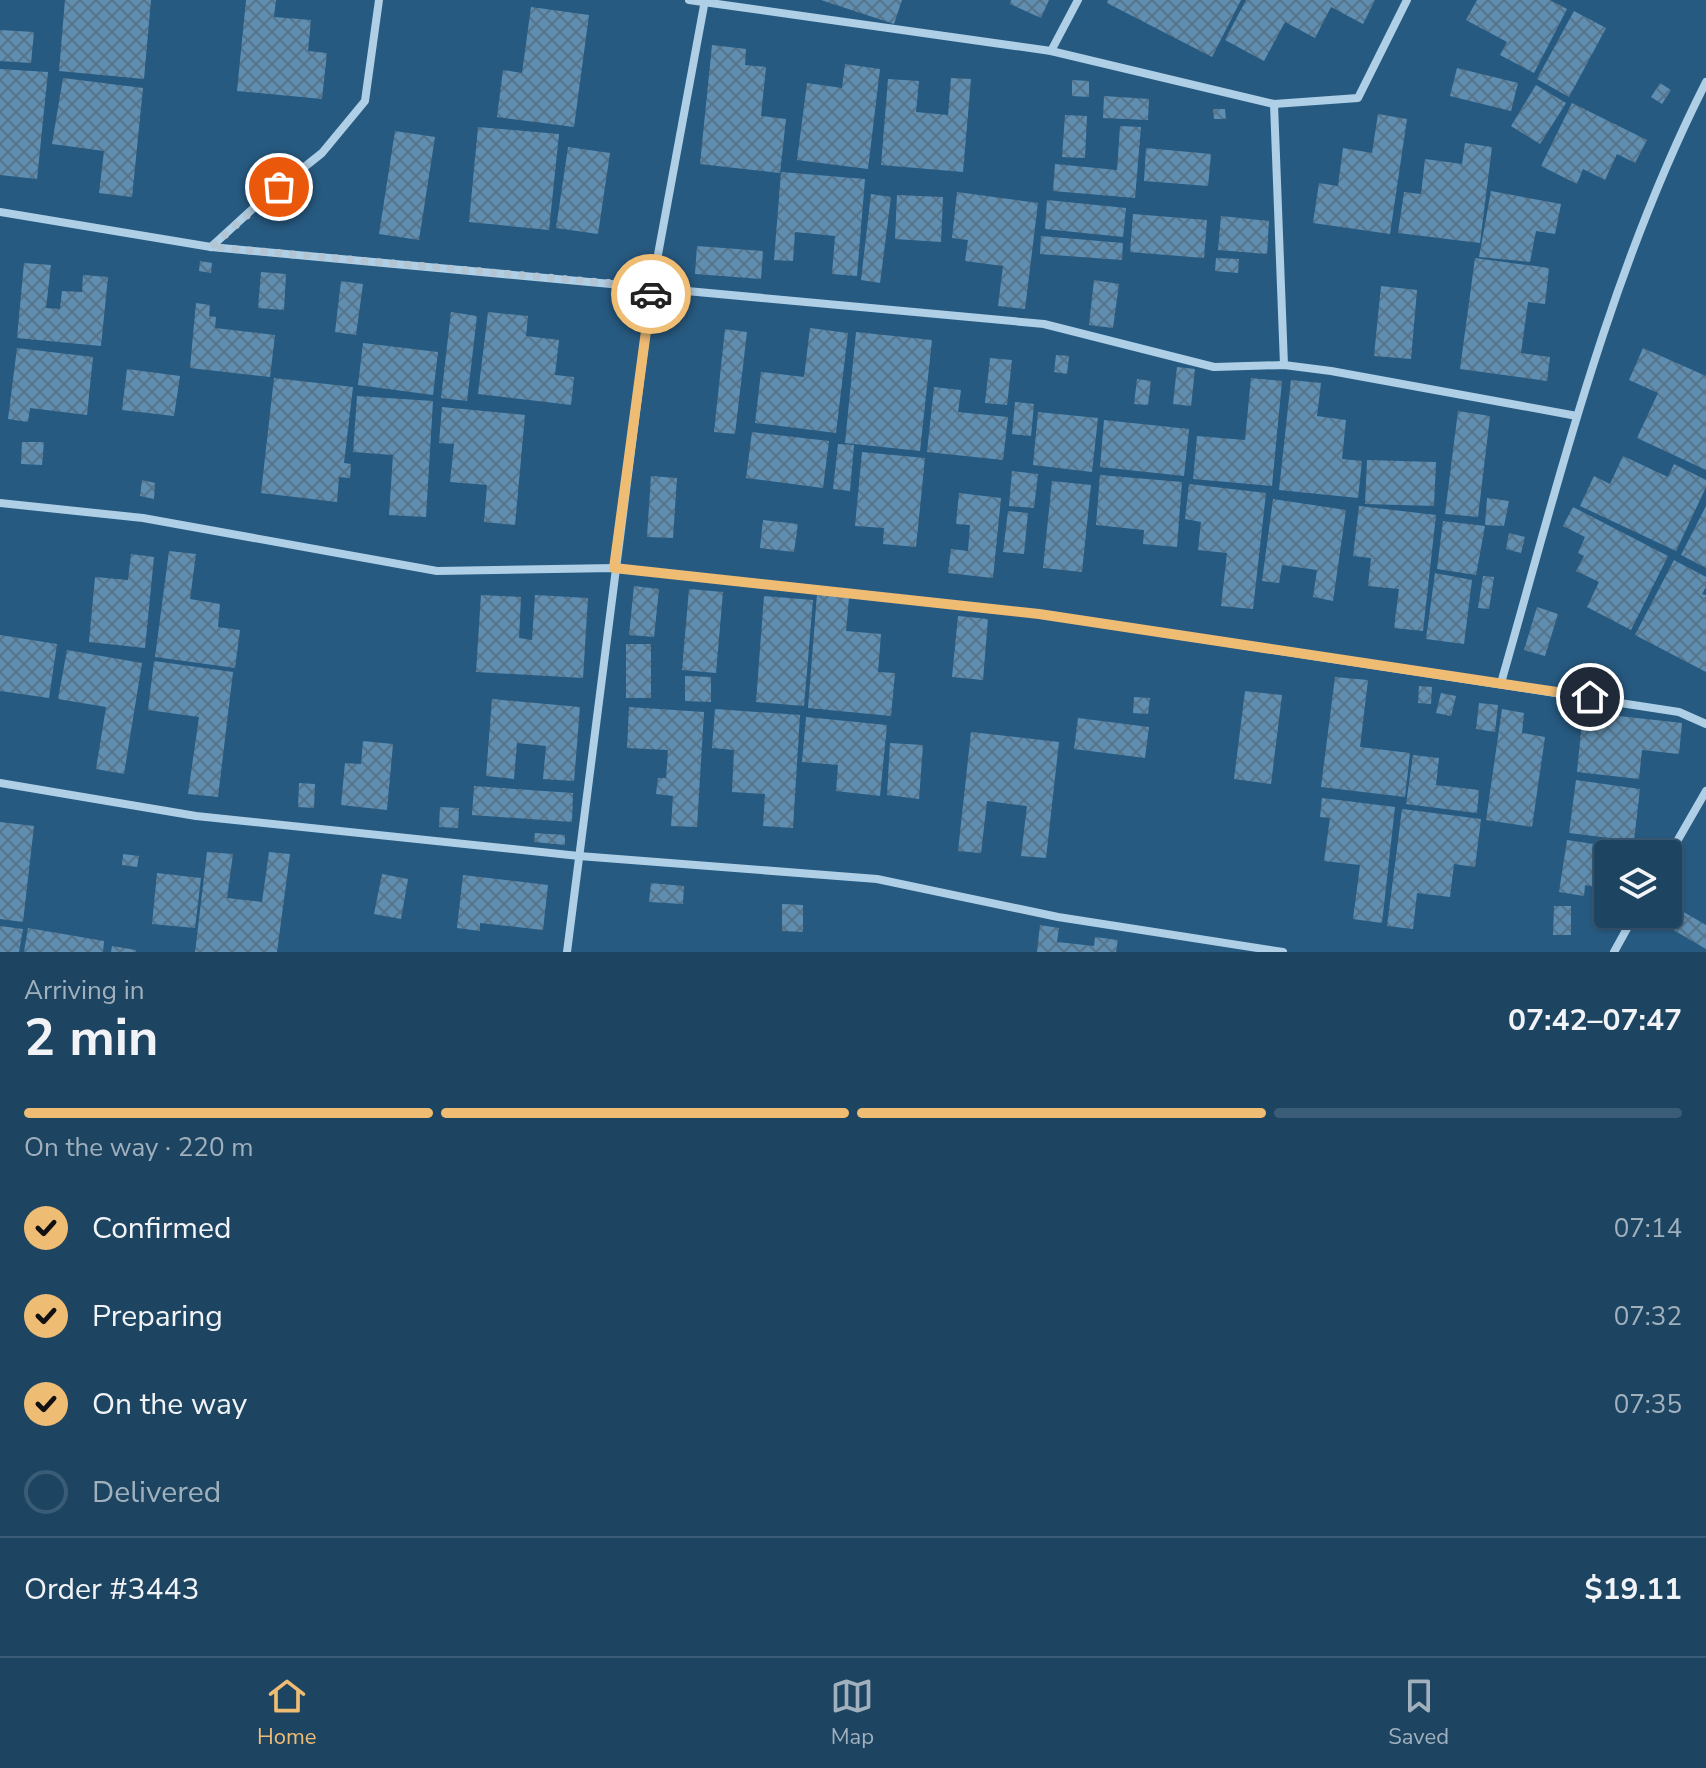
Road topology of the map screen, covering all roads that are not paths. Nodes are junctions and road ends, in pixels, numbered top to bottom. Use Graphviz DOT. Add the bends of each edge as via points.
graph roads {
  1 [pos="379,0"];
  2 [pos="689,0"];
  3 [pos="1078,0"];
  4 [pos="1407,0"];
  5 [pos="705,1"];
  6 [pos="1051,51"];
  7 [pos="1706,82"];
  8 [pos="1274,104"];
  9 [pos="0,212"];
  10 [pos="211,247"];
  11 [pos="652,287"];
  12 [pos="1284,365"];
  13 [pos="1577,416"];
  14 [pos="0,503"];
  15 [pos="614,568"];
  16 [pos="1501,683"];
  17 [pos="1706,724"];
  18 [pos="0,783"];
  19 [pos="1706,791"];
  20 [pos="1678,840"];
  21 [pos="579,856"];
  22 [pos="1627,928"];
  23 [pos="567,952"];
  24 [pos="1283,952"];
  25 [pos="1614,952"];
  1 -- 10 [label="street" via="365,101 322,153"];
  2 -- 5 [label="street"];
  3 -- 6 [label="street"];
  4 -- 8 [label="street" via="1358,98"];
  5 -- 6 [label="street"];
  5 -- 11 [label="street"];
  6 -- 8 [label="street"];
  7 -- 13 [label="street" via="1626,267"];
  8 -- 12 [label="street"];
  9 -- 10 [label="street"];
  10 -- 11 [label="street"];
  11 -- 12 [label="street" via="1044,324 1214,367"];
  11 -- 15 [label="street"];
  12 -- 13 [label="street"];
  13 -- 16 [label="street"];
  14 -- 15 [label="street" via="143,518 437,571"];
  15 -- 16 [label="street" via="1039,614"];
  15 -- 21 [label="street"];
  16 -- 17 [label="street" via="1679,712"];
  18 -- 21 [label="street" via="196,816"];
  19 -- 20 [label="street"];
  21 -- 23 [label="street"];
  21 -- 24 [label="street" via="877,879 1058,917"];
  22 -- 25 [label="street"];
}
